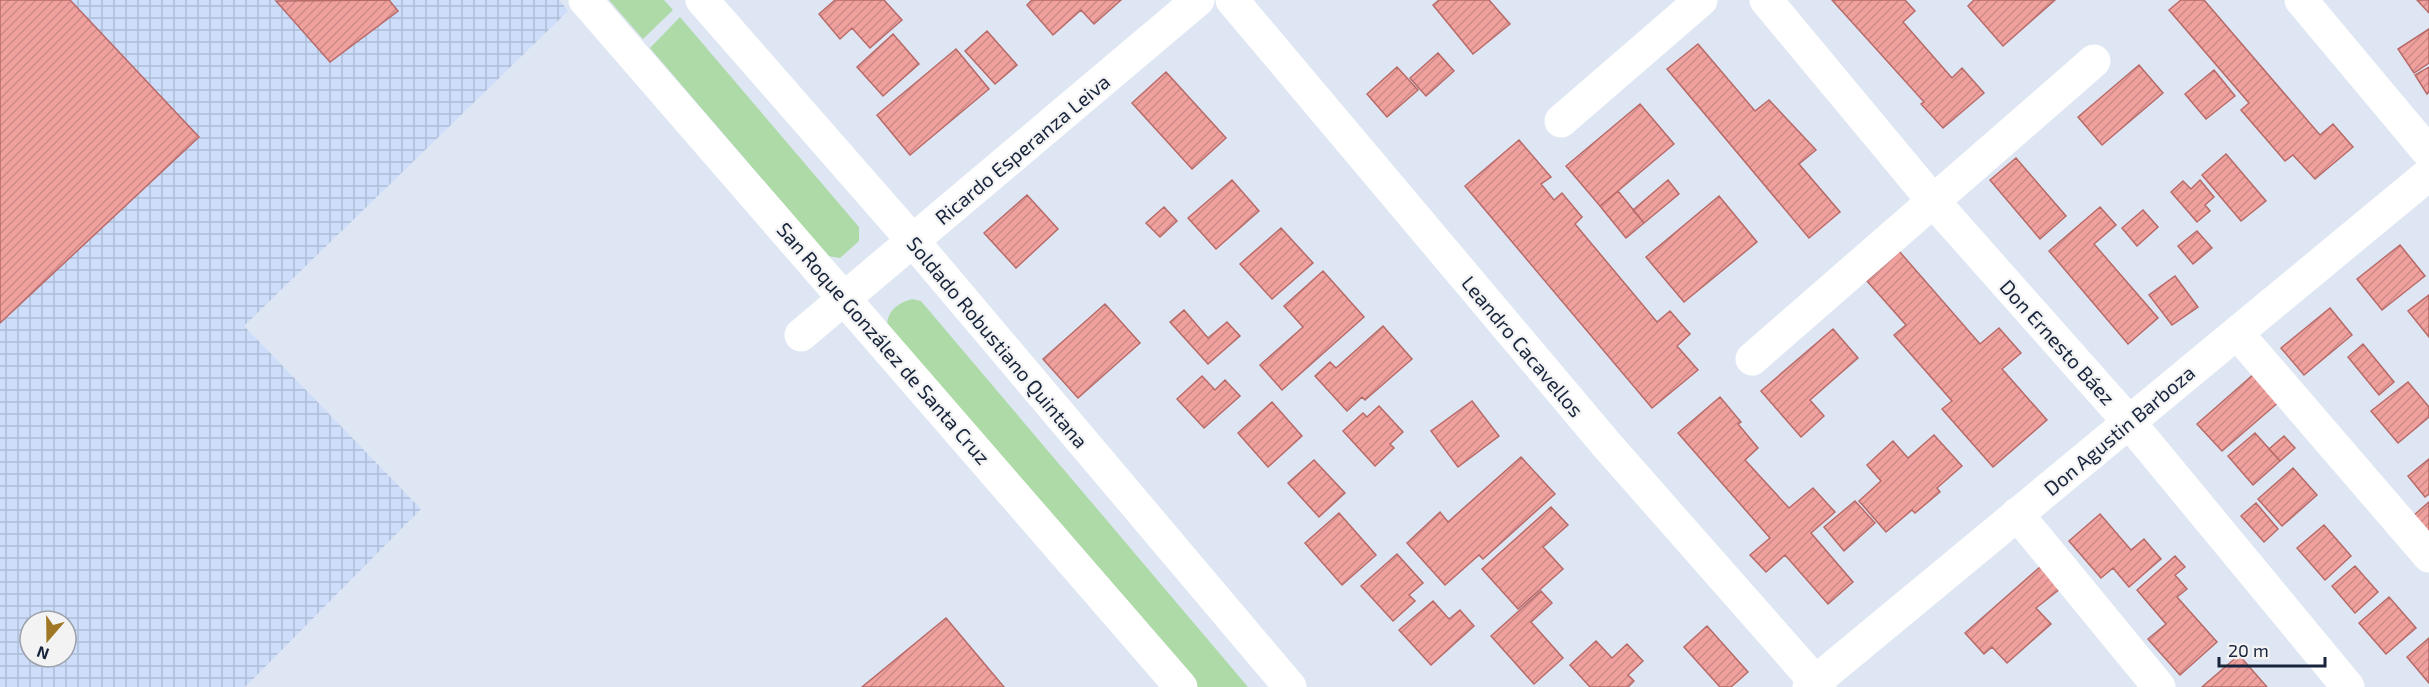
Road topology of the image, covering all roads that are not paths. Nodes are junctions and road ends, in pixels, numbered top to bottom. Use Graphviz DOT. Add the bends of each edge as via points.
graph roads {
  1 [pos="585,0"];
  2 [pos="702,0"];
  3 [pos="1198,0"];
  4 [pos="1232,0"];
  5 [pos="1701,0"];
  6 [pos="1766,0"];
  7 [pos="2301,0"];
  8 [pos="2094,61"];
  9 [pos="1561,121"];
  10 [pos="2429,153"];
  11 [pos="2429,174"];
  12 [pos="1934,202"];
  13 [pos="913,241"];
  14 [pos="846,298"];
  15 [pos="2236,333"];
  16 [pos="801,335"];
  17 [pos="1752,359"];
  18 [pos="2129,422"];
  19 [pos="2017,514"];
  20 [pos="2429,556"];
  21 [pos="1814,685"];
  22 [pos="1181,687"];
  23 [pos="1290,687"];
  24 [pos="2159,687"];
  25 [pos="2348,687"];
  1 -- 14 [label="street, San Roque González de Santa Cruz"];
  2 -- 13 [label="street, Soldado Robustiano Quintana"];
  3 -- 13 [label="street, Ricardo Esperanza Leiva"];
  4 -- 21 [label="street, Leandro Cacavellos"];
  5 -- 9 [label="street"];
  6 -- 12 [label="street, Don Ernesto Báez"];
  7 -- 10 [label="street"];
  8 -- 12 [label="street"];
  11 -- 15 [label="street, Don Agustin Barboza"];
  12 -- 17 [label="street"];
  12 -- 18 [label="street, Don Ernesto Báez"];
  13 -- 14 [label="street, Ricardo Esperanza Leiva"];
  13 -- 23 [label="street, Soldado Robustiano Quintana"];
  14 -- 16 [label="street, Ricardo Esperanza Leiva"];
  14 -- 22 [label="street, San Roque González de Santa Cruz"];
  15 -- 18 [label="street, Don Agustin Barboza"];
  15 -- 20 [label="street"];
  18 -- 19 [label="street, Don Agustin Barboza"];
  18 -- 25 [label="street, Don Ernesto Báez"];
  19 -- 21 [label="street, Don Agustin Barboza"];
  19 -- 24 [label="street"];
}
